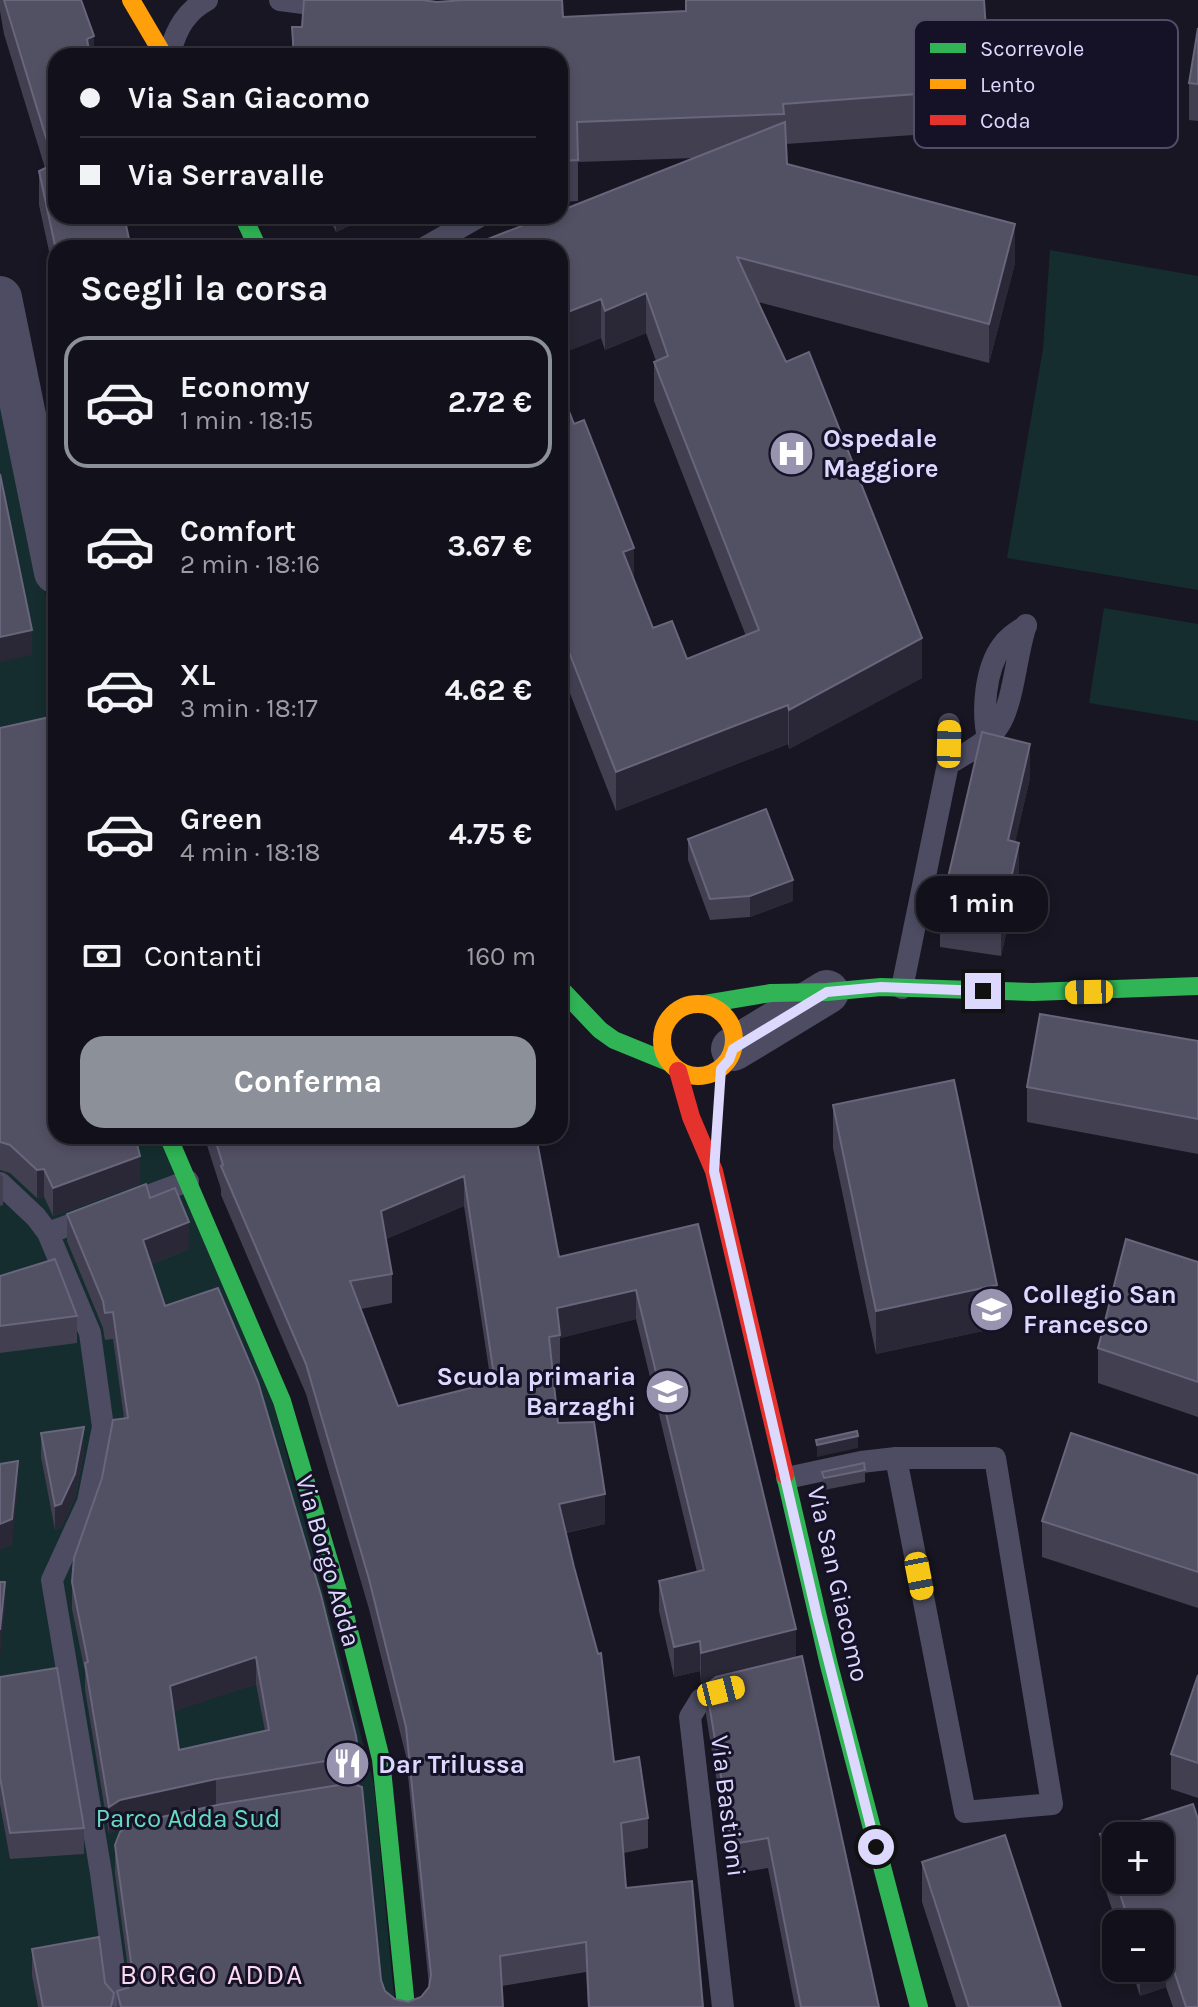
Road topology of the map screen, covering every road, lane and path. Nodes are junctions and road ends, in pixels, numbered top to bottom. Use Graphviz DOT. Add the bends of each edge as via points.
graph roads {
  1 [pos="131,0"];
  2 [pos="207,0"];
  3 [pos="280,0"];
  4 [pos="353,10"];
  5 [pos="158,12"];
  6 [pos="165,48"];
  7 [pos="167,48"];
  8 [pos="171,48"];
  9 [pos="466,224"];
  10 [pos="438,240"];
  11 [pos="0,298"];
  12 [pos="29,451"];
  13 [pos="48,536"];
  14 [pos="949,724"];
  15 [pos="988,738"];
  16 [pos="948,764"];
  17 [pos="1198,986"];
  18 [pos="902,988"];
  19 [pos="827,992"];
  20 [pos="568,993"];
  21 [pos="568,997"];
  22 [pos="596,1003"];
  23 [pos="705,1004"];
  24 [pos="680,1008"];
  25 [pos="650,1013"];
  26 [pos="727,1059"];
  27 [pos="673,1067"];
  28 [pos="720,1090"];
  29 [pos="717,1128"];
  30 [pos="172,1144"];
  31 [pos="714,1171"];
  32 [pos="188,1181"];
  33 [pos="0,1183"];
  34 [pos="48,1233"];
  35 [pos="896,1458"];
  36 [pos="787,1478"];
  37 [pos="829,1665"];
  38 [pos="806,1670"];
  39 [pos="750,1684"];
  40 [pos="363,1800"];
  41 [pos="389,1827"];
  42 [pos="115,1845"];
  43 [pos="101,1873"];
  44 [pos="119,2007"];
  45 [pos="406,2007"];
  46 [pos="723,2007"];
  47 [pos="919,2007"];
  1 -- 6 [label="street"];
  2 -- 8 [label="lane" via="185,19"];
  3 -- 4 [label="lane"];
  5 -- 7 [label="street"];
  9 -- 10 [label="lane"];
  11 -- 12 [label="street"];
  12 -- 13 [label="street"];
  14 -- 16 [label="lane"];
  15 -- 16 [label="lane"];
  16 -- 18 [label="lane"];
  17 -- 18 [label="street" via="1061,992"];
  18 -- 19 [label="street"];
  19 -- 23 [label="street" via="771,993"];
  19 -- 26 [label="street"];
  20 -- 22 [label="street"];
  21 -- 27 [label="street" via="607,1035"];
  23 -- 24 [label="street"];
  23 -- 26 [label="street" via="726,1016 732,1027"];
  24 -- 25 [label="street"];
  24 -- 27 [label="street" via="670,1016 661,1039"];
  26 -- 27 [label="street" via="711,1075 700,1077"];
  26 -- 28 [label="street"];
  27 -- 31 [label="street, Via San Giacomo"];
  29 -- 31 [label="street, Via San Giacomo"];
  30 -- 32 [label="street, Via Borgo Adda"];
  31 -- 36 [label="street, Via San Giacomo"];
  32 -- 34 [label="lane"];
  32 -- 41 [label="street, Via Borgo Adda" via="282,1401 345,1615 381,1759"];
  33 -- 34 [label="lane"];
  34 -- 43 [label="lane" via="90,1333 103,1427 88,1502 52,1580"];
  35 -- 35 [label="lane" via="965,1812 1052,1804 995,1458"];
  35 -- 36 [label="lane"];
  36 -- 37 [label="street, Via San Giacomo"];
  37 -- 38 [label="lane"];
  37 -- 47 [label="street, Via San Giacomo"];
  39 -- 46 [label="lane, Via Bastioni" via="710,1694 690,1717"];
  40 -- 41 [label="lane"];
  41 -- 45 [label="street, Via Borgo Adda"];
  42 -- 43 [label="lane"];
  43 -- 44 [label="lane"];
}
